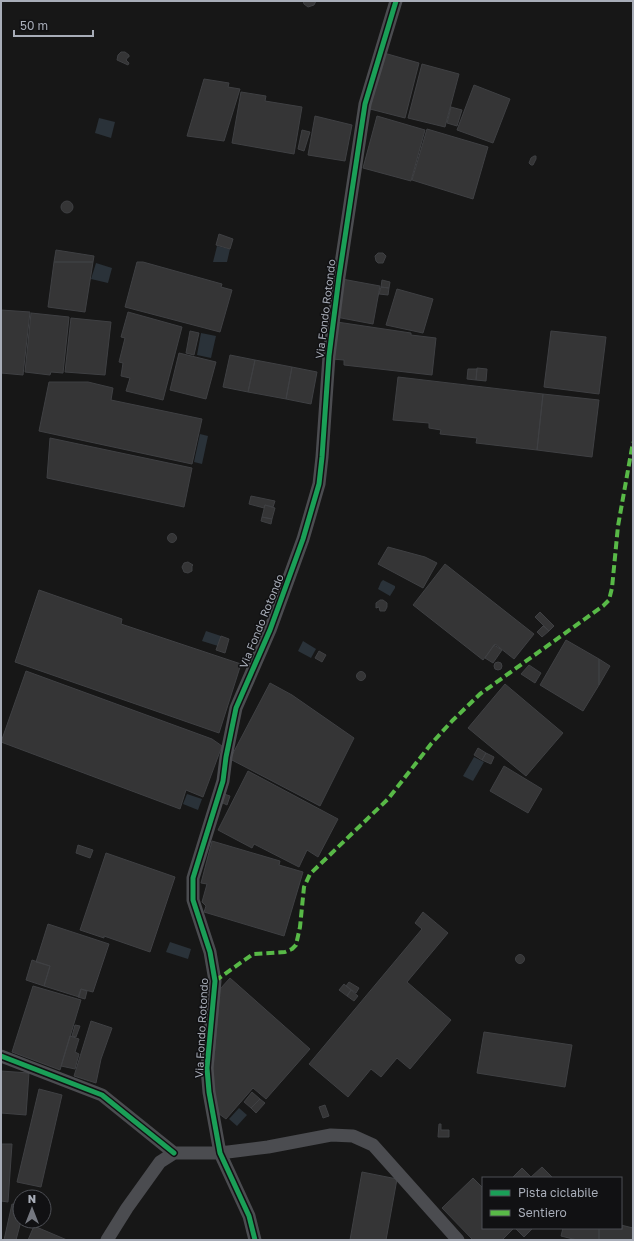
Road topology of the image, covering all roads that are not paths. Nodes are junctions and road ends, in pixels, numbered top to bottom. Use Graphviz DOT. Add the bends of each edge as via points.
graph roads {
  1 [pos="396,1"];
  2 [pos="1,1056"];
  3 [pos="174,1153"];
  4 [pos="220,1153"];
  5 [pos="107,1240"];
  6 [pos="255,1240"];
  7 [pos="458,1240"];
  1 -- 4 [label="street, Via Fondo Rotondo" via="365,104 329,356 318,484 303,539 273,623 236,708 223,781 193,878 193,900 210,952 215,980 207,1068"];
  2 -- 3 [label="street" via="102,1095"];
  3 -- 4 [label="street"];
  3 -- 5 [label="street" via="160,1162"];
  4 -- 6 [label="street, Via Fondo Rotondo" via="249,1216"];
  4 -- 7 [label="street" via="331,1135 353,1136 373,1145"];
}
